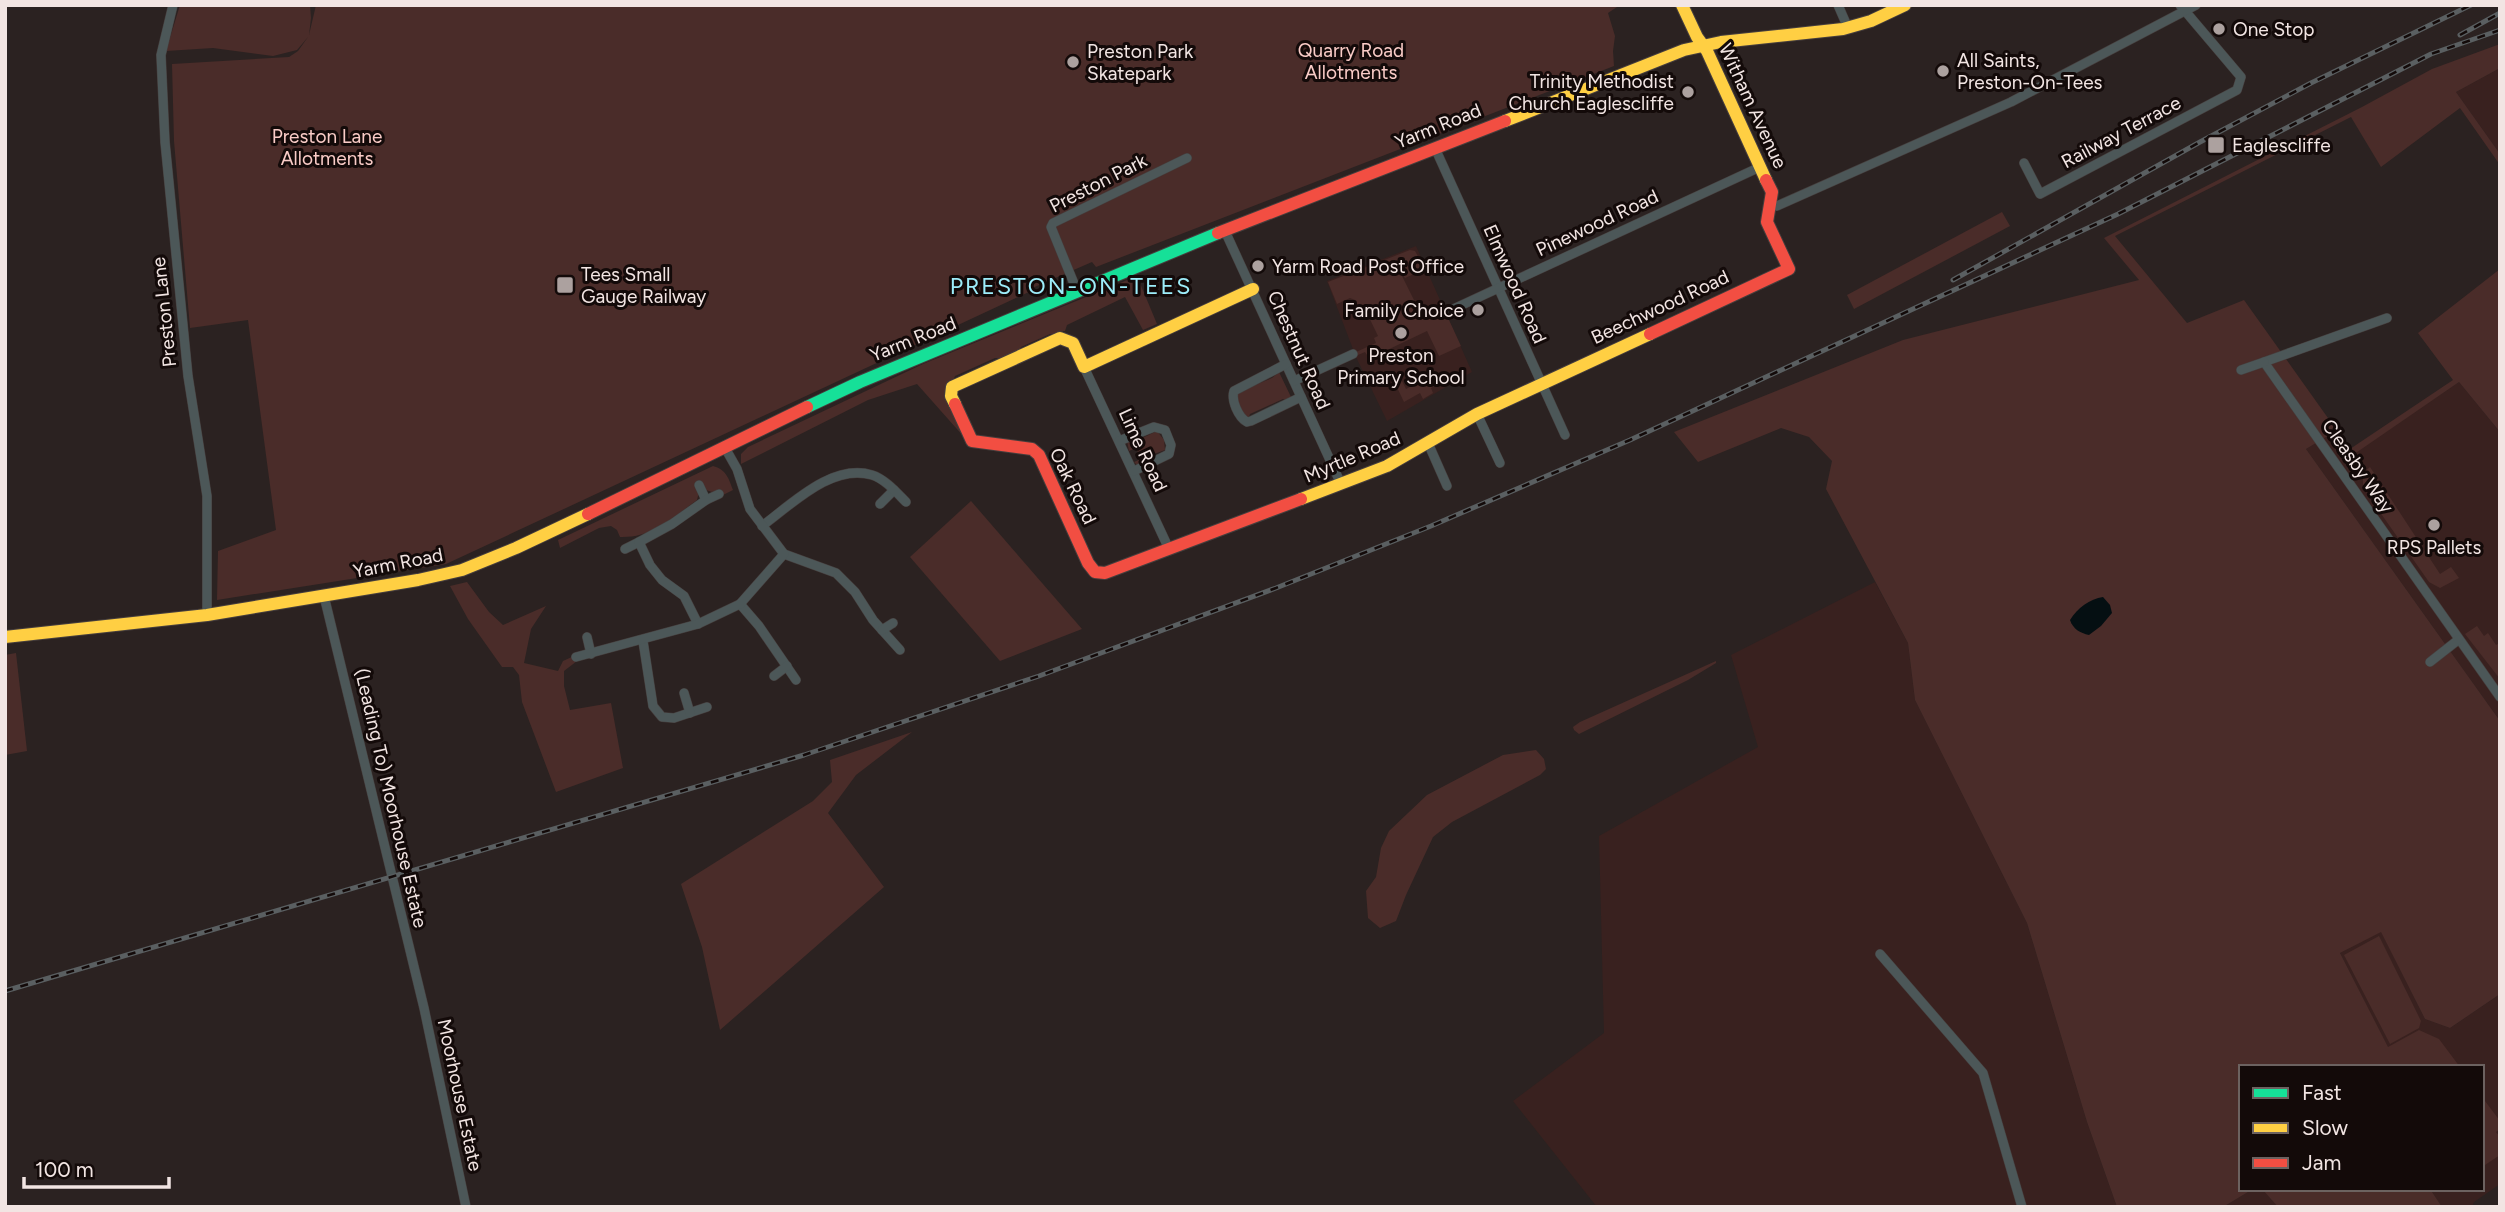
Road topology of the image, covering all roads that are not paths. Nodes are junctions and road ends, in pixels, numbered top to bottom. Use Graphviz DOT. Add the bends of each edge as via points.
graph roads {
  1 [pos="173,5"];
  2 [pos="1682,5"];
  3 [pos="1838,5"];
  4 [pos="1905,5"];
  5 [pos="2196,5"];
  6 [pos="2183,8"];
  7 [pos="1848,28"];
  8 [pos="1704,44"];
  9 [pos="1434,148"];
  10 [pos="1187,158"];
  11 [pos="2024,163"];
  12 [pos="1760,167"];
  13 [pos="1770,205"];
  14 [pos="1225,231"];
  15 [pos="1786,263"];
  16 [pos="1497,288"];
  17 [pos="1253,289"];
  18 [pos="1077,291"];
  19 [pos="1449,311"];
  20 [pos="2387,318"];
  21 [pos="1353,354"];
  22 [pos="2264,362"];
  23 [pos="1286,364"];
  24 [pos="1084,366"];
  25 [pos="2241,370"];
  26 [pos="1294,381"];
  27 [pos="1541,383"];
  28 [pos="1301,397"];
  29 [pos="1477,414"];
  30 [pos="1565,435"];
  31 [pos="1119,442"];
  32 [pos="1428,443"];
  33 [pos="724,446"];
  34 [pos="1500,463"];
  35 [pos="1134,471"];
  36 [pos="1341,484"];
  37 [pos="699,485"];
  38 [pos="1447,486"];
  39 [pos="894,490"];
  40 [pos="719,494"];
  41 [pos="706,500"];
  42 [pos="906,502"];
  43 [pos="880,504"];
  44 [pos="762,526"];
  45 [pos="639,542"];
  46 [pos="625,548"];
  47 [pos="1169,549"];
  48 [pos="784,554"];
  49 [pos="324,596"];
  50 [pos="740,604"];
  51 [pos="207,615"];
  52 [pos="698,624"];
  53 [pos="893,624"];
  54 [pos="882,630"];
  55 [pos="5,637"];
  56 [pos="587,637"];
  57 [pos="2458,640"];
  58 [pos="643,641"];
  59 [pos="900,650"];
  60 [pos="591,654"];
  61 [pos="576,657"];
  62 [pos="2430,662"];
  63 [pos="787,666"];
  64 [pos="774,676"];
  65 [pos="796,680"];
  66 [pos="684,693"];
  67 [pos="2500,697"];
  68 [pos="707,707"];
  69 [pos="690,713"];
  70 [pos="1880,954"];
  71 [pos="424,1008"];
  72 [pos="466,1207"];
  73 [pos="2022,1207"];
  1 -- 51 [label="street, Preston Lane" via="161,55 164,142 188,376 206,496"];
  2 -- 8 [label="main road, Witham Avenue"];
  3 -- 7 [label="street"];
  4 -- 7 [label="main road, Yarm Road"];
  5 -- 6 [label="street"];
  6 -- 11 [label="street, Railway Terrace" via="2241,77 2237,90 2040,194"];
  6 -- 13 [label="street" via="2011,102 1777,206"];
  7 -- 8 [label="main road, Yarm Road"];
  8 -- 9 [label="main road, Yarm Road"];
  8 -- 12 [label="main road, Witham Avenue"];
  9 -- 14 [label="main road, Yarm Road"];
  9 -- 16 [label="street, Elmwood Road"];
  10 -- 18 [label="street, Preston Park" via="1053,223"];
  12 -- 13 [label="main road, Witham Avenue" via="1772,192"];
  12 -- 16 [label="street, Pinewood Road"];
  13 -- 15 [label="main road, Witham Avenue" via="1766,222"];
  14 -- 17 [label="street, Chestnut Road"];
  14 -- 18 [label="main road, Yarm Road"];
  15 -- 27 [label="main road, Beechwood Road" via="1789,269"];
  16 -- 19 [label="street, Pinewood Road"];
  16 -- 27 [label="street, Elmwood Road"];
  17 -- 23 [label="street, Chestnut Road"];
  17 -- 24 [label="main road"];
  18 -- 33 [label="main road, Yarm Road" via="860,382"];
  20 -- 22 [label="street"];
  21 -- 26 [label="street"];
  22 -- 25 [label="street"];
  22 -- 57 [label="street, Cleasby Way"];
  23 -- 26 [label="street, Chestnut Road"];
  23 -- 28 [label="street" via="1234,391 1237,408 1244,421 1251,421"];
  24 -- 31 [label="street, Lime Road"];
  24 -- 47 [label="main road, Oak Road" via="1073,343 1060,338 956,384 951,392 954,405 972,441 1032,449 1039,455 1088,564 1096,572 1105,573"];
  26 -- 28 [label="street, Chestnut Road"];
  27 -- 29 [label="main road, Myrtle Road"];
  27 -- 30 [label="street, Elmwood Road"];
  28 -- 36 [label="street, Chestnut Road"];
  29 -- 32 [label="main road, Myrtle Road"];
  29 -- 34 [label="street"];
  31 -- 35 [label="street, Lime Road"];
  31 -- 35 [label="street" via="1154,426 1165,430 1169,454"];
  32 -- 36 [label="main road, Myrtle Road"];
  32 -- 38 [label="street"];
  33 -- 44 [label="street" via="750,509"];
  33 -- 49 [label="main road, Yarm Road" via="576,520 462,570"];
  35 -- 47 [label="street, Lime Road"];
  36 -- 47 [label="main road, Myrtle Road"];
  37 -- 41 [label="street"];
  39 -- 42 [label="street"];
  39 -- 43 [label="street"];
  39 -- 44 [label="street" via="875,475 853,472 805,494"];
  40 -- 41 [label="street"];
  41 -- 45 [label="street"];
  44 -- 48 [label="street"];
  45 -- 46 [label="street"];
  45 -- 52 [label="street" via="662,580 684,596"];
  48 -- 50 [label="street"];
  48 -- 54 [label="street" via="836,573"];
  49 -- 51 [label="main road, Yarm Road"];
  49 -- 71 [label="street, (Leading To) Moorhouse Estate"];
  50 -- 52 [label="street"];
  50 -- 63 [label="street"];
  51 -- 55 [label="main road, Yarm Road"];
  52 -- 58 [label="street"];
  53 -- 54 [label="street"];
  54 -- 59 [label="street"];
  56 -- 60 [label="street"];
  57 -- 62 [label="street"];
  57 -- 67 [label="street, Cleasby Way"];
  58 -- 60 [label="street"];
  58 -- 69 [label="street" via="653,706 663,717"];
  60 -- 61 [label="street"];
  63 -- 64 [label="street"];
  63 -- 65 [label="street"];
  66 -- 69 [label="street"];
  68 -- 69 [label="street"];
  70 -- 73 [label="street" via="1983,1073"];
  71 -- 72 [label="street, Moorhouse Estate"];
}
